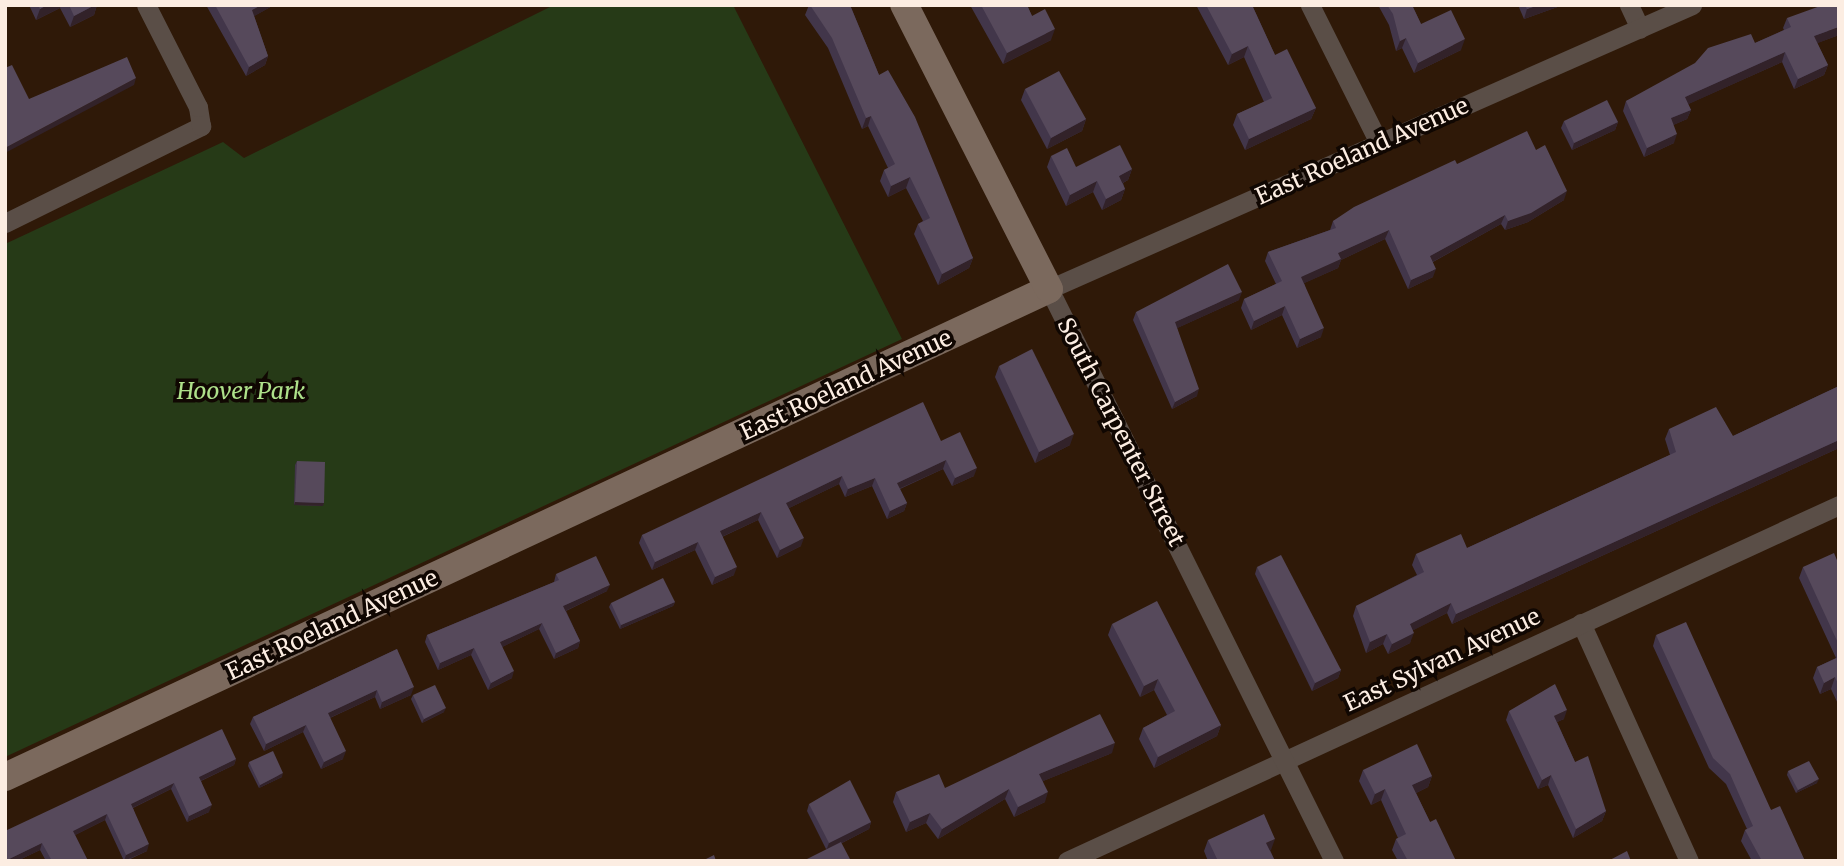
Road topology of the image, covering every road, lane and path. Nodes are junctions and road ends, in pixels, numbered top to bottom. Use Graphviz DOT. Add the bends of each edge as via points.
graph roads {
  1 [pos="146,5"];
  2 [pos="904,5"];
  3 [pos="1310,5"];
  4 [pos="1629,5"];
  5 [pos="1692,5"];
  6 [pos="1640,29"];
  7 [pos="1379,143"];
  8 [pos="5,223"];
  9 [pos="1049,289"];
  10 [pos="1839,505"];
  11 [pos="1581,623"];
  12 [pos="1283,760"];
  13 [pos="5,777"];
  14 [pos="1067,861"];
  15 [pos="1334,861"];
  16 [pos="1689,861"];
  1 -- 8 [label="street" via="198,107 201,126"];
  2 -- 9 [label="street, South Carpenter Street"];
  3 -- 7 [label="street"];
  4 -- 6 [label="street"];
  5 -- 6 [label="street, East Roeland Avenue"];
  6 -- 7 [label="street, East Roeland Avenue"];
  7 -- 9 [label="street, East Roeland Avenue"];
  9 -- 12 [label="street, South Carpenter Street"];
  9 -- 13 [label="street, East Roeland Avenue"];
  10 -- 11 [label="street, East Sylvan Avenue"];
  11 -- 12 [label="street, East Sylvan Avenue"];
  11 -- 16 [label="street"];
  12 -- 14 [label="street, East Sylvan Avenue"];
  12 -- 15 [label="street, South Carpenter Street"];
}
